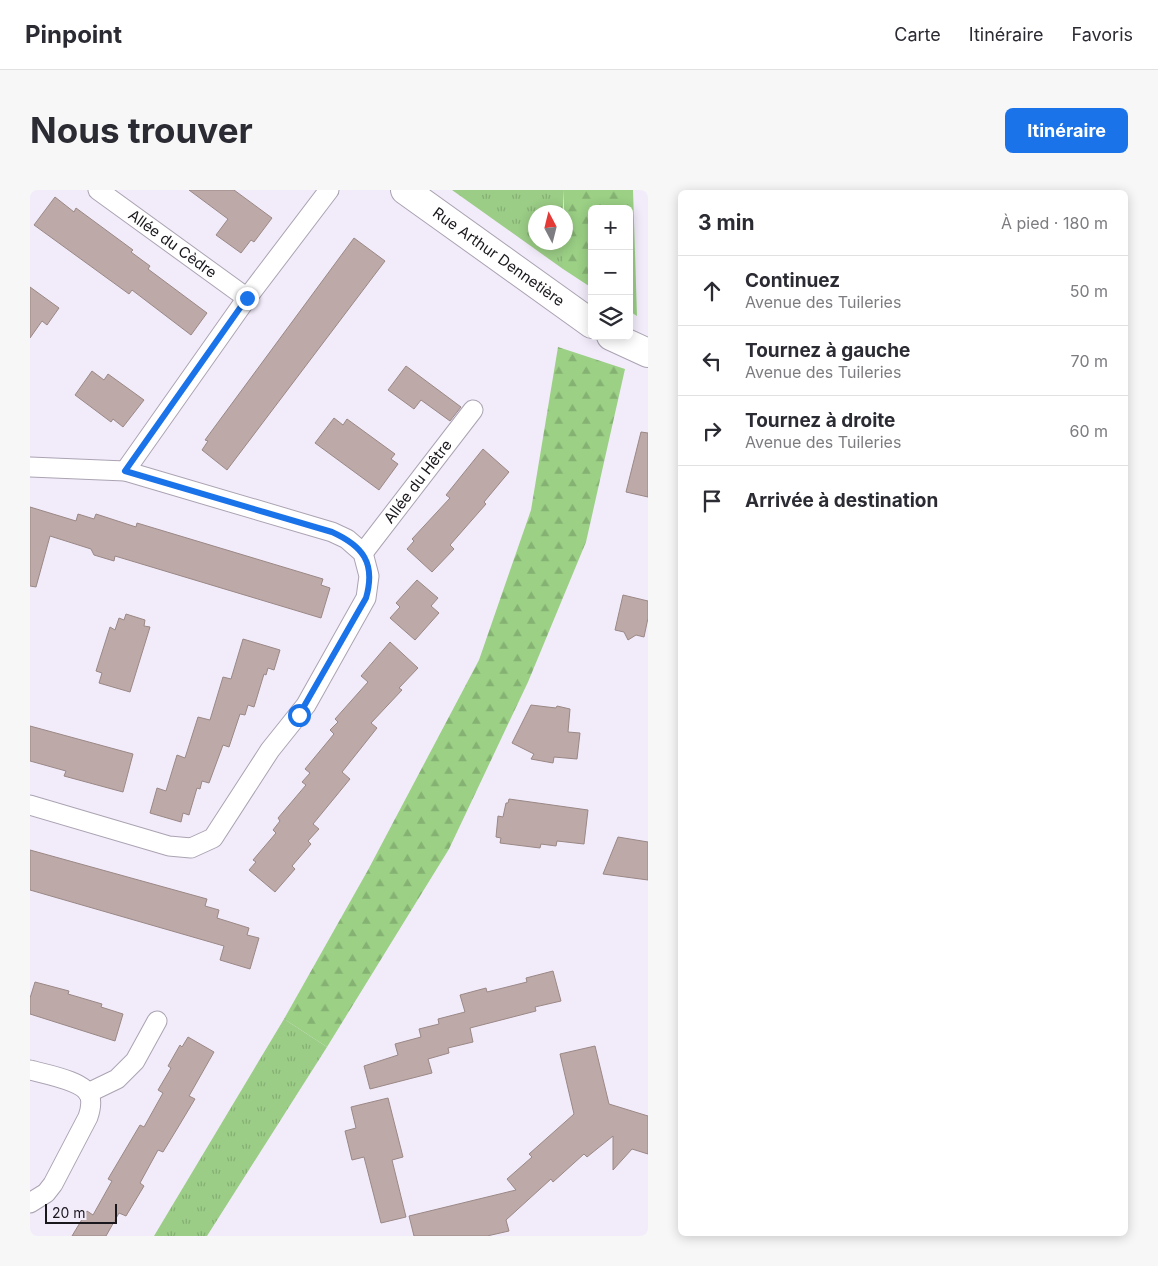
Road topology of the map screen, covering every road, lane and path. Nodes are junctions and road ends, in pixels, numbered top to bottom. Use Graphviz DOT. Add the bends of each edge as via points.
graph roads {
  1 [pos="98,190"];
  2 [pos="328,190"];
  3 [pos="405,190"];
  4 [pos="247,298"];
  5 [pos="588,321"];
  6 [pos="619,340"];
  7 [pos="648,353"];
  8 [pos="473,410"];
  9 [pos="30,467"];
  10 [pos="125,471"];
  11 [pos="363,552"];
  12 [pos="30,805"];
  13 [pos="157,1021"];
  14 [pos="30,1070"];
  15 [pos="88,1093"];
  16 [pos="30,1203"];
  1 -- 4 [label="street, Allée du Cèdre"];
  2 -- 4 [label="street"];
  3 -- 5 [label="street, Rue Arthur Dennetière"];
  4 -- 10 [label="street"];
  6 -- 7 [label="street"];
  8 -- 11 [label="street, Allée du Hêtre"];
  9 -- 10 [label="street"];
  10 -- 11 [label="street" via="332,532"];
  11 -- 12 [label="street" via="369,588 361,609 306,705 270,750 213,838 191,848 176,847"];
  13 -- 15 [label="street" via="135,1061 117,1079"];
  14 -- 15 [label="street" via="76,1084"];
  15 -- 16 [label="street" via="91,1107 88,1117 50,1188"];
}
